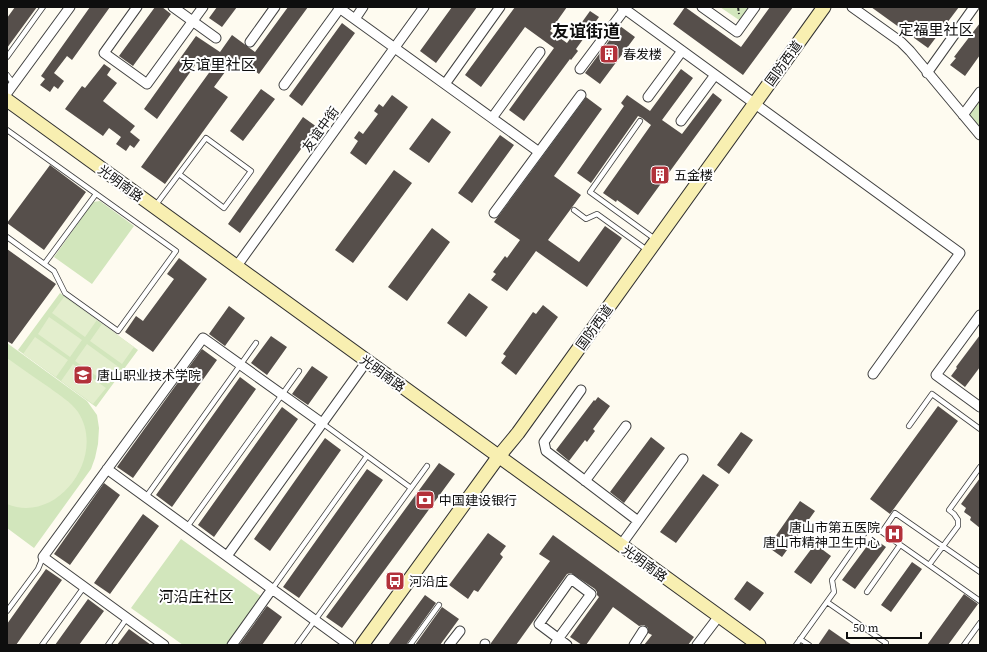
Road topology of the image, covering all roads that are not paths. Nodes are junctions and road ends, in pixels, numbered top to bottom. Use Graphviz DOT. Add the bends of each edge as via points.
graph roads {
  1 [pos="44,7"];
  2 [pos="70,7"];
  3 [pos="137,7"];
  4 [pos="173,7"];
  5 [pos="203,7"];
  6 [pos="275,7"];
  7 [pos="363,7"];
  8 [pos="424,7"];
  9 [pos="500,7"];
  10 [pos="702,7"];
  11 [pos="755,7"];
  12 [pos="852,7"];
  13 [pos="974,7"];
  14 [pos="339,8"];
  15 [pos="623,8"];
  16 [pos="819,9"];
  17 [pos="355,19"];
  18 [pos="193,21"];
  19 [pos="216,38"];
  20 [pos="250,42"];
  21 [pos="395,48"];
  22 [pos="682,51"];
  23 [pos="540,52"];
  24 [pos="7,57"];
  25 [pos="580,69"];
  26 [pos="927,73"];
  27 [pos="7,75"];
  28 [pos="715,75"];
  29 [pos="14,84"];
  30 [pos="445,84"];
  31 [pos="284,85"];
  32 [pos="980,92"];
  33 [pos="7,93"];
  34 [pos="581,95"];
  35 [pos="648,96"];
  36 [pos="7,100"];
  37 [pos="754,104"];
  38 [pos="963,115"];
  39 [pos="492,118"];
  40 [pos="640,121"];
  41 [pos="681,121"];
  42 [pos="7,130"];
  43 [pos="980,135"];
  44 [pos="539,152"];
  45 [pos="179,174"];
  46 [pos="96,194"];
  47 [pos="154,207"];
  48 [pos="574,210"];
  49 [pos="494,213"];
  50 [pos="7,237"];
  51 [pos="656,240"];
  52 [pos="648,251"];
  53 [pos="45,263"];
  54 [pos="236,267"];
  55 [pos="980,315"];
  56 [pos="256,343"];
  57 [pos="367,361"];
  58 [pos="241,365"];
  59 [pos="299,371"];
  60 [pos="873,374"];
  61 [pos="581,390"];
  62 [pos="282,395"];
  63 [pos="979,405"];
  64 [pos="322,423"];
  65 [pos="626,426"];
  66 [pos="909,426"];
  67 [pos="980,429"];
  68 [pos="367,456"];
  69 [pos="499,456"];
  70 [pos="682,459"];
  71 [pos="427,466"];
  72 [pos="980,467"];
  73 [pos="107,469"];
  74 [pos="585,481"];
  75 [pos="411,488"];
  76 [pos="146,497"];
  77 [pos="638,521"];
  78 [pos="187,527"];
  79 [pos="882,532"];
  80 [pos="620,545"];
  81 [pos="900,545"];
  82 [pos="943,547"];
  83 [pos="227,556"];
  84 [pos="43,557"];
  85 [pos="929,565"];
  86 [pos="980,572"];
  87 [pos="84,587"];
  88 [pos="272,589"];
  89 [pos="867,592"];
  90 [pos="980,601"];
  91 [pos="827,602"];
  92 [pos="439,605"];
  93 [pos="7,611"];
  94 [pos="719,616"];
  95 [pos="127,618"];
  96 [pos="315,620"];
  97 [pos="980,623"];
  98 [pos="460,631"];
  99 [pos="644,631"];
  100 [pos="800,639"];
  101 [pos="557,642"];
  102 [pos="42,645"];
  103 [pos="108,645"];
  104 [pos="164,645"];
  105 [pos="232,645"];
  106 [pos="297,645"];
  107 [pos="349,645"];
  108 [pos="362,645"];
  109 [pos="410,645"];
  110 [pos="449,645"];
  111 [pos="567,645"];
  112 [pos="634,645"];
  113 [pos="697,645"];
  114 [pos="759,645"];
  115 [pos="796,645"];
  116 [pos="808,645"];
  117 [pos="885,645"];
  118 [pos="964,645"];
  1 -- 24 [label="lane"];
  2 -- 29 [label="street"];
  3 -- 18 [label="street" via="104,53 147,84"];
  4 -- 18 [label="street"];
  5 -- 18 [label="street"];
  6 -- 20 [label="street"];
  7 -- 17 [label="street"];
  8 -- 21 [label="street, 友谊中街"];
  9 -- 30 [label="street"];
  10 -- 11 [label="street" via="736,32"];
  12 -- 26 [label="street" via="901,42"];
  13 -- 26 [label="street"];
  14 -- 17 [label="street"];
  14 -- 31 [label="street"];
  15 -- 22 [label="street"];
  15 -- 25 [label="street"];
  16 -- 37 [label="main road, 国防西道"];
  17 -- 21 [label="street"];
  18 -- 19 [label="street"];
  21 -- 30 [label="street"];
  21 -- 54 [label="street, 友谊中街"];
  22 -- 28 [label="street"];
  22 -- 35 [label="street"];
  23 -- 39 [label="street"];
  26 -- 38 [label="street"];
  27 -- 29 [label="lane"];
  28 -- 37 [label="street"];
  28 -- 41 [label="street"];
  29 -- 33 [label="street"];
  30 -- 39 [label="street"];
  32 -- 38 [label="street"];
  34 -- 44 [label="street"];
  36 -- 47 [label="main road, 光明南路"];
  37 -- 51 [label="main road, 国防西道"];
  37 -- 60 [label="street" via="960,253"];
  38 -- 43 [label="street"];
  39 -- 44 [label="street"];
  40 -- 51 [label="lane" via="590,192"];
  42 -- 46 [label="lane"];
  44 -- 49 [label="street"];
  45 -- 45 [label="lane" via="206,138 251,171 224,208"];
  45 -- 47 [label="lane"];
  46 -- 53 [label="lane"];
  46 -- 53 [label="lane" via="176,251 118,331 65,293 54,271"];
  47 -- 54 [label="main road, 光明南路"];
  48 -- 52 [label="lane" via="586,218 597,214"];
  50 -- 53 [label="lane"];
  51 -- 52 [label="main road, 国防西道"];
  52 -- 69 [label="main road, 国防西道"];
  54 -- 57 [label="main road, 光明南路"];
  55 -- 63 [label="street" via="936,375"];
  56 -- 58 [label="lane"];
  57 -- 64 [label="street"];
  57 -- 69 [label="main road, 光明南路"];
  58 -- 62 [label="street"];
  58 -- 73 [label="street" via="203,338"];
  58 -- 76 [label="lane"];
  59 -- 62 [label="lane"];
  61 -- 74 [label="street" via="544,442 546,451"];
  62 -- 64 [label="street"];
  62 -- 78 [label="lane"];
  64 -- 68 [label="lane"];
  64 -- 83 [label="street"];
  65 -- 74 [label="street"];
  66 -- 67 [label="lane" via="932,394"];
  68 -- 75 [label="lane"];
  68 -- 88 [label="lane"];
  69 -- 80 [label="main road, 光明南路"];
  69 -- 108 [label="main road, 国防西道"];
  70 -- 77 [label="street"];
  71 -- 75 [label="lane"];
  72 -- 82 [label="lane" via="949,510 958,520 958,526"];
  73 -- 76 [label="street"];
  73 -- 84 [label="street"];
  74 -- 77 [label="street"];
  75 -- 96 [label="lane"];
  76 -- 78 [label="street"];
  77 -- 80 [label="street"];
  78 -- 83 [label="street"];
  79 -- 81 [label="lane"];
  79 -- 82 [label="lane" via="895,513"];
  79 -- 91 [label="lane" via="871,524 832,580 834,592"];
  80 -- 94 [label="main road, 光明南路"];
  81 -- 85 [label="lane"];
  81 -- 89 [label="lane"];
  82 -- 85 [label="lane"];
  82 -- 86 [label="lane"];
  83 -- 88 [label="street"];
  84 -- 87 [label="street"];
  84 -- 93 [label="lane" via="38,569"];
  85 -- 90 [label="lane"];
  87 -- 95 [label="street"];
  87 -- 102 [label="lane"];
  88 -- 96 [label="street"];
  88 -- 105 [label="street"];
  91 -- 100 [label="lane"];
  91 -- 117 [label="lane" via="886,643"];
  92 -- 109 [label="lane"];
  94 -- 113 [label="street"];
  94 -- 114 [label="main road, 光明南路"];
  95 -- 103 [label="lane"];
  95 -- 104 [label="street"];
  96 -- 106 [label="lane"];
  96 -- 107 [label="street"];
  97 -- 118 [label="lane"];
  98 -- 110 [label="street"];
  99 -- 112 [label="street"];
  100 -- 115 [label="lane"];
  100 -- 116 [label="lane"];
  101 -- 101 [label="street" via="591,594 571,579 539,624"];
  101 -- 111 [label="street"];
}
